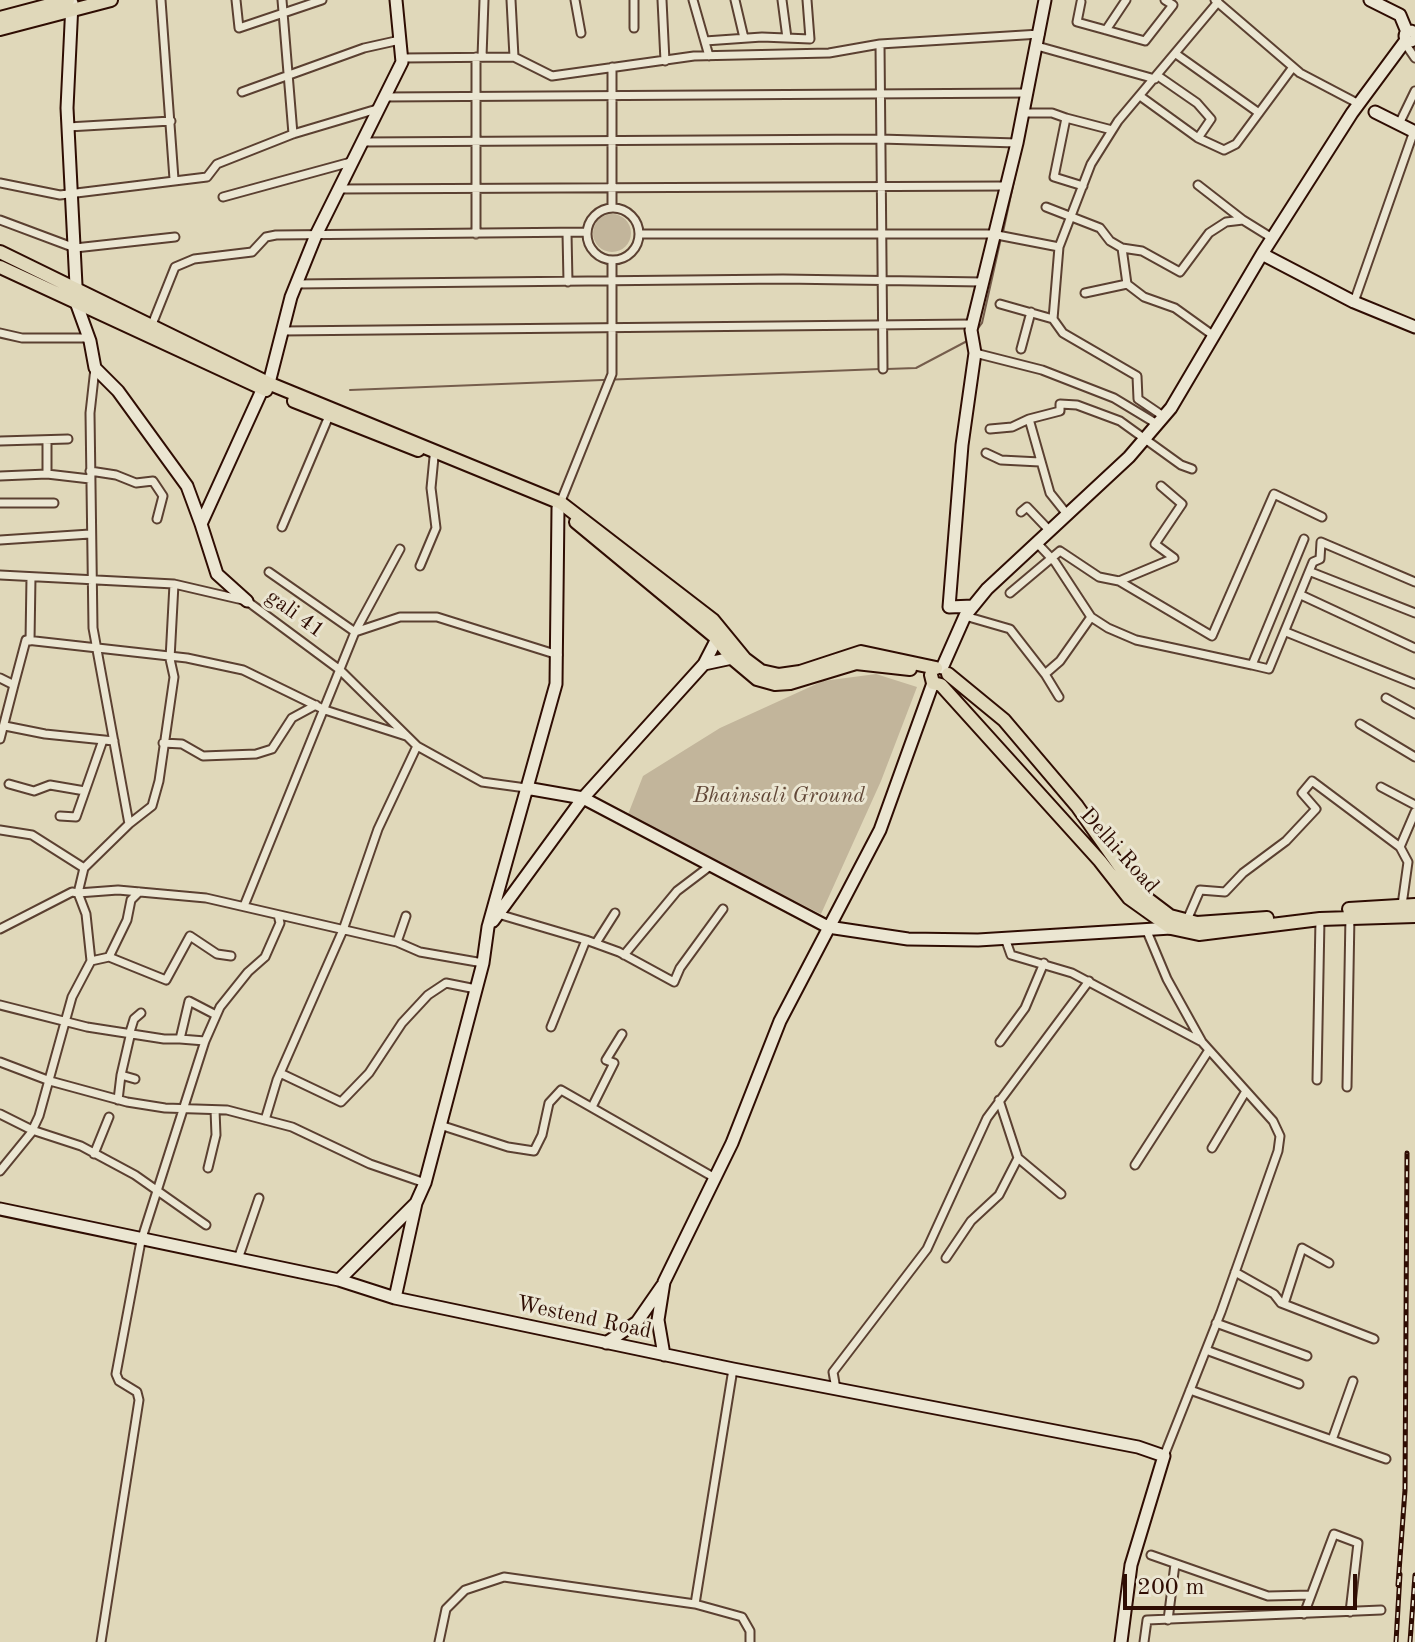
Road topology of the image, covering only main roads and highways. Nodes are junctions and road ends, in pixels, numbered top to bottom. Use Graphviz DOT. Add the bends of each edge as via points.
graph roads {
  1 [pos="111,0"];
  2 [pos="70,4"];
  3 [pos="0,20"];
  4 [pos="0,252"];
  5 [pos="0,267"];
  6 [pos="266,386"];
  7 [pos="560,506"];
  8 [pos="938,675"];
  9 [pos="1408,905"];
  10 [pos="1350,913"];
  11 [pos="1415,916"];
  12 [pos="1170,922"];
  1 -- 2 [label="main road"];
  2 -- 3 [label="main road"];
  4 -- 6 [label="main road"];
  5 -- 6 [label="main road"];
  6 -- 7 [label="main road"];
  6 -- 7 [label="main road"];
  7 -- 8 [label="main road" via="718,634 736,656 761,671 779,675 861,652"];
  8 -- 12 [label="main road, Delhi Road" via="1129,898"];
  8 -- 12 [label="main road" via="1004,720 1077,806 1137,891"];
  9 -- 10 [label="main road"];
  10 -- 11 [label="main road, Delhi Road"];
  10 -- 12 [label="main road"];
  10 -- 12 [label="main road, Delhi Road" via="1199,934"];
}
